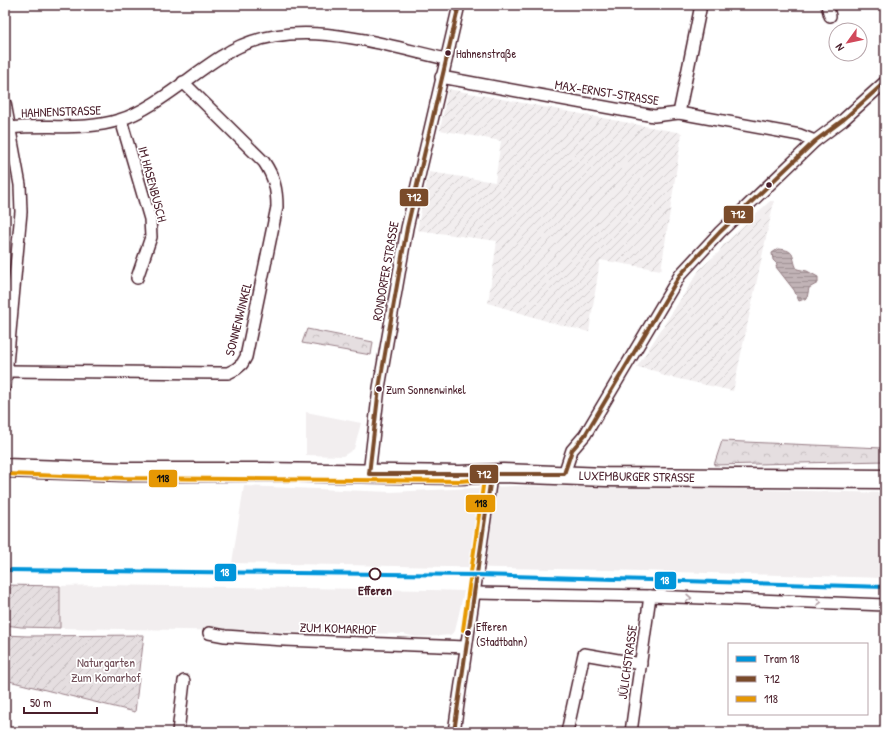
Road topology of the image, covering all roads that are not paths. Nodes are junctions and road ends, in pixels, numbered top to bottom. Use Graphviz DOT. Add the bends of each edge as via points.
graph roads {
  1 [pos="459,5"];
  2 [pos="701,5"];
  3 [pos="826,5"];
  4 [pos="830,16"];
  5 [pos="446,59"];
  6 [pos="441,77"];
  7 [pos="183,82"];
  8 [pos="885,82"];
  9 [pos="5,103"];
  10 [pos="679,113"];
  11 [pos="121,120"];
  12 [pos="10,128"];
  13 [pos="815,141"];
  14 [pos="137,278"];
  15 [pos="9,303"];
  16 [pos="6,370"];
  17 [pos="5,386"];
  18 [pos="5,468"];
  19 [pos="490,473"];
  20 [pos="369,474"];
  21 [pos="564,474"];
  22 [pos="885,479"];
  23 [pos="475,593"];
  24 [pos="650,596"];
  25 [pos="885,605"];
  26 [pos="209,632"];
  27 [pos="466,648"];
  28 [pos="641,664"];
  29 [pos="184,681"];
  30 [pos="178,732"];
  31 [pos="454,732"];
  32 [pos="568,732"];
  33 [pos="631,732"];
  1 -- 5 [label="street, RONDORFER STRASSE"];
  2 -- 10 [label="street"];
  3 -- 4 [label="street"];
  5 -- 6 [label="street, RONDORFER STRASSE"];
  5 -- 7 [label="street, HAHNENSTRASSE" via="336,35 285,34 244,45 223,55"];
  6 -- 10 [label="street, MAX-ERNST-STRASSE" via="654,116"];
  6 -- 20 [label="street, RONDORFER STRASSE" via="405,235 379,388"];
  7 -- 11 [label="street, HAHNENSTRASSE" via="149,106"];
  7 -- 16 [label="street, SONNENWINKEL" via="264,162 273,176 277,192 277,207 257,306 246,357 242,364 228,373"];
  8 -- 13 [label="street"];
  9 -- 12 [label="street"];
  10 -- 13 [label="street, MAX-ERNST-STRASSE" via="800,135"];
  11 -- 12 [label="street, HAHNENSTRASSE" via="95,125"];
  11 -- 14 [label="street, IM HASENBUSCH" via="150,219 151,237"];
  12 -- 15 [label="street" via="20,185 21,212"];
  13 -- 21 [label="street" via="720,232 680,275 585,435 572,450"];
  15 -- 16 [label="street"];
  16 -- 17 [label="street"];
  18 -- 20 [label="main road, LUXEMBURGER STRASSE" via="124,472"];
  19 -- 20 [label="main road, LUXEMBURGER STRASSE"];
  19 -- 21 [label="main road, LUXEMBURGER STRASSE"];
  19 -- 23 [label="street"];
  21 -- 22 [label="main road, LUXEMBURGER STRASSE" via="606,477"];
  23 -- 24 [label="street"];
  23 -- 27 [label="street"];
  24 -- 25 [label="street, one-way"];
  24 -- 28 [label="street, JÜLICHSTRASSE"];
  26 -- 27 [label="street, ZUM KOMARHOF" via="225,636 284,640"];
  27 -- 31 [label="street"];
  28 -- 32 [label="street" via="584,654"];
  28 -- 33 [label="street, JÜLICHSTRASSE"];
  29 -- 30 [label="street"];
}
